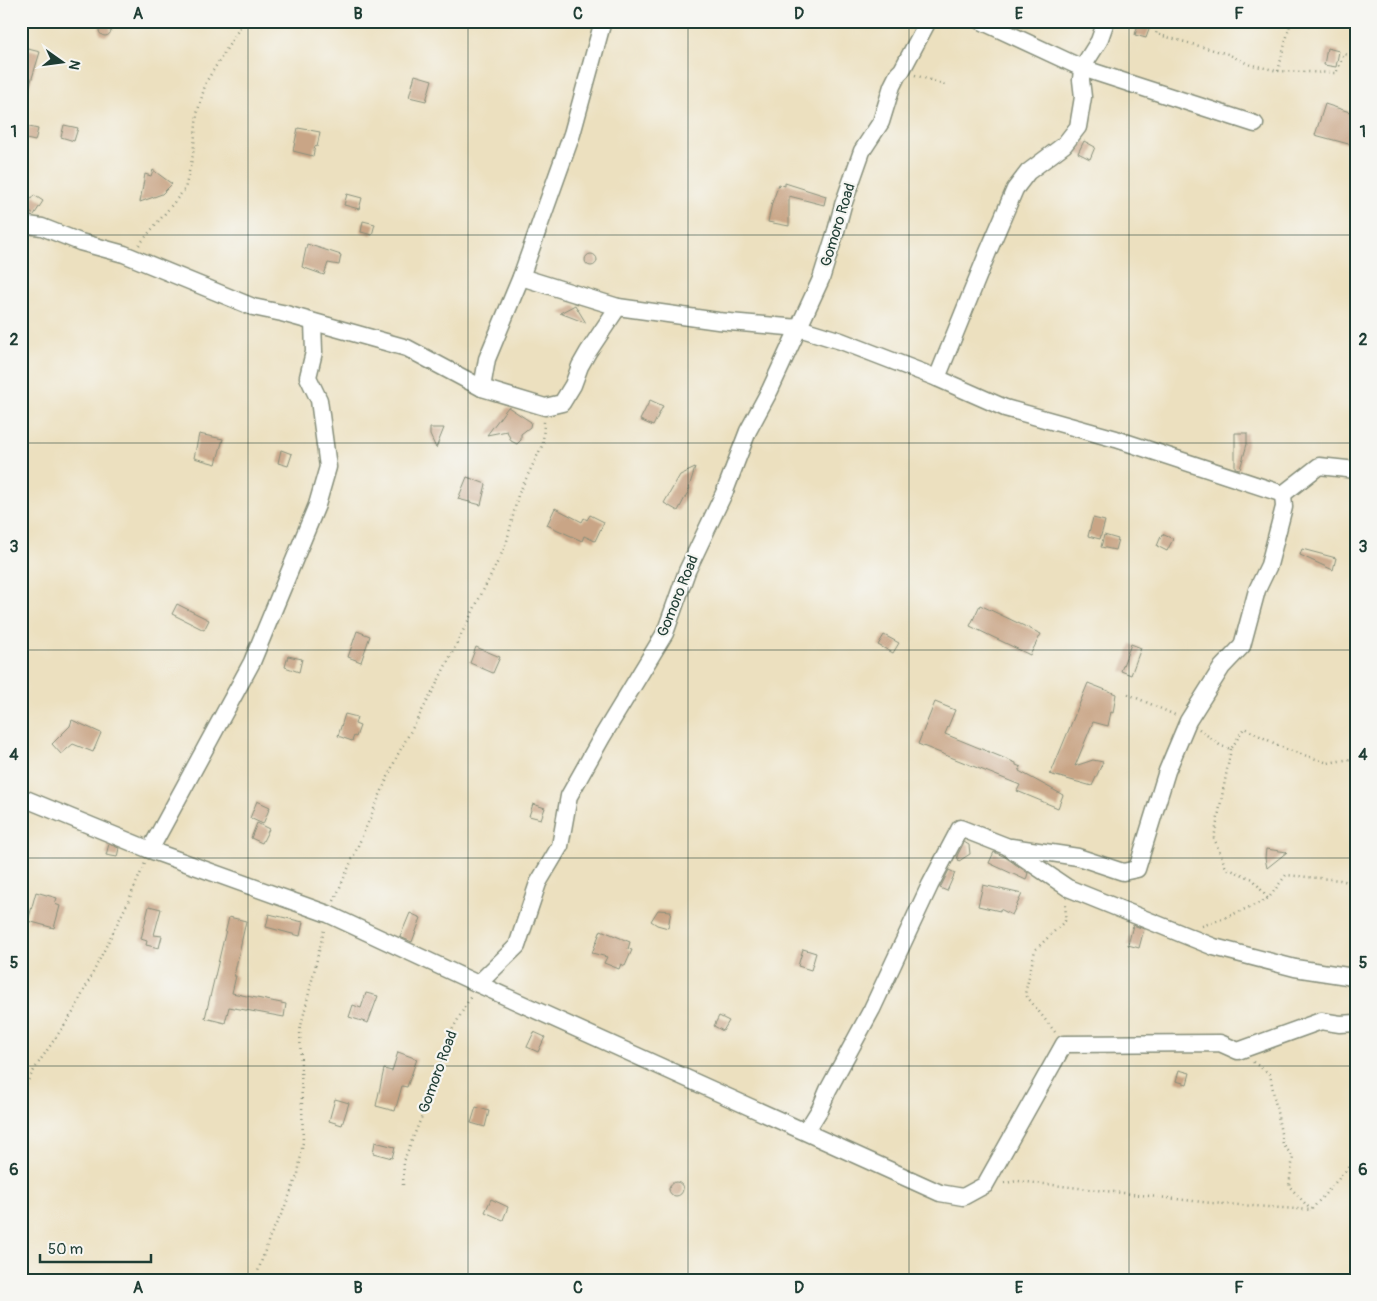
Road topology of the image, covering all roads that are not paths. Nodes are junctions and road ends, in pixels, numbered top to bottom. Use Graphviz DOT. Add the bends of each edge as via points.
graph roads {
  1 [pos="603,21"];
  2 [pos="928,21"];
  3 [pos="981,21"];
  4 [pos="1106,21"];
  5 [pos="1082,68"];
  6 [pos="1254,124"];
  7 [pos="21,224"];
  8 [pos="521,277"];
  9 [pos="618,307"];
  10 [pos="313,322"];
  11 [pos="799,328"];
  12 [pos="938,378"];
  13 [pos="482,388"];
  14 [pos="1356,470"];
  15 [pos="1284,494"];
  16 [pos="21,797"];
  17 [pos="1006,846"];
  18 [pos="150,850"];
  19 [pos="1356,979"];
  20 [pos="478,984"];
  21 [pos="1356,1023"];
  22 [pos="804,1130"];
  1 -- 8 [label="street" via="572,134"];
  2 -- 11 [label="street, Gomoro Road" via="892,86 881,122 862,151 821,279"];
  3 -- 5 [label="street"];
  4 -- 5 [label="street" via="1099,41"];
  5 -- 6 [label="street"];
  5 -- 12 [label="street" via="1078,127 1064,145 1028,172 1016,189"];
  7 -- 10 [label="street" via="42,227 124,254 253,307"];
  8 -- 9 [label="street"];
  8 -- 13 [label="street" via="487,360"];
  9 -- 11 [label="street"];
  9 -- 13 [label="street" via="580,366 562,402 545,407"];
  10 -- 13 [label="street" via="407,348"];
  10 -- 18 [label="street" via="314,352 308,377 319,400 328,467 317,505 252,662"];
  11 -- 12 [label="street" via="841,340"];
  11 -- 20 [label="street, Gomoro Road" via="748,431 725,491 687,571 665,633 569,796 560,846 538,883 517,946"];
  12 -- 15 [label="street" via="1005,408 1116,439"];
  14 -- 15 [label="street" via="1319,466"];
  15 -- 17 [label="street" via="1284,507 1269,565 1256,590 1242,646 1222,667 1188,721 1167,771 1137,869 1123,872 1078,857"];
  16 -- 18 [label="street"];
  17 -- 19 [label="street" via="1068,888 1214,947 1253,959"];
  17 -- 22 [label="street" via="960,828 872,1009 820,1109"];
  18 -- 20 [label="street" via="328,914"];
  20 -- 22 [label="street"];
  21 -- 22 [label="street" via="1321,1021 1238,1051 1220,1043 1064,1044 985,1185 963,1197 940,1193"];
}
